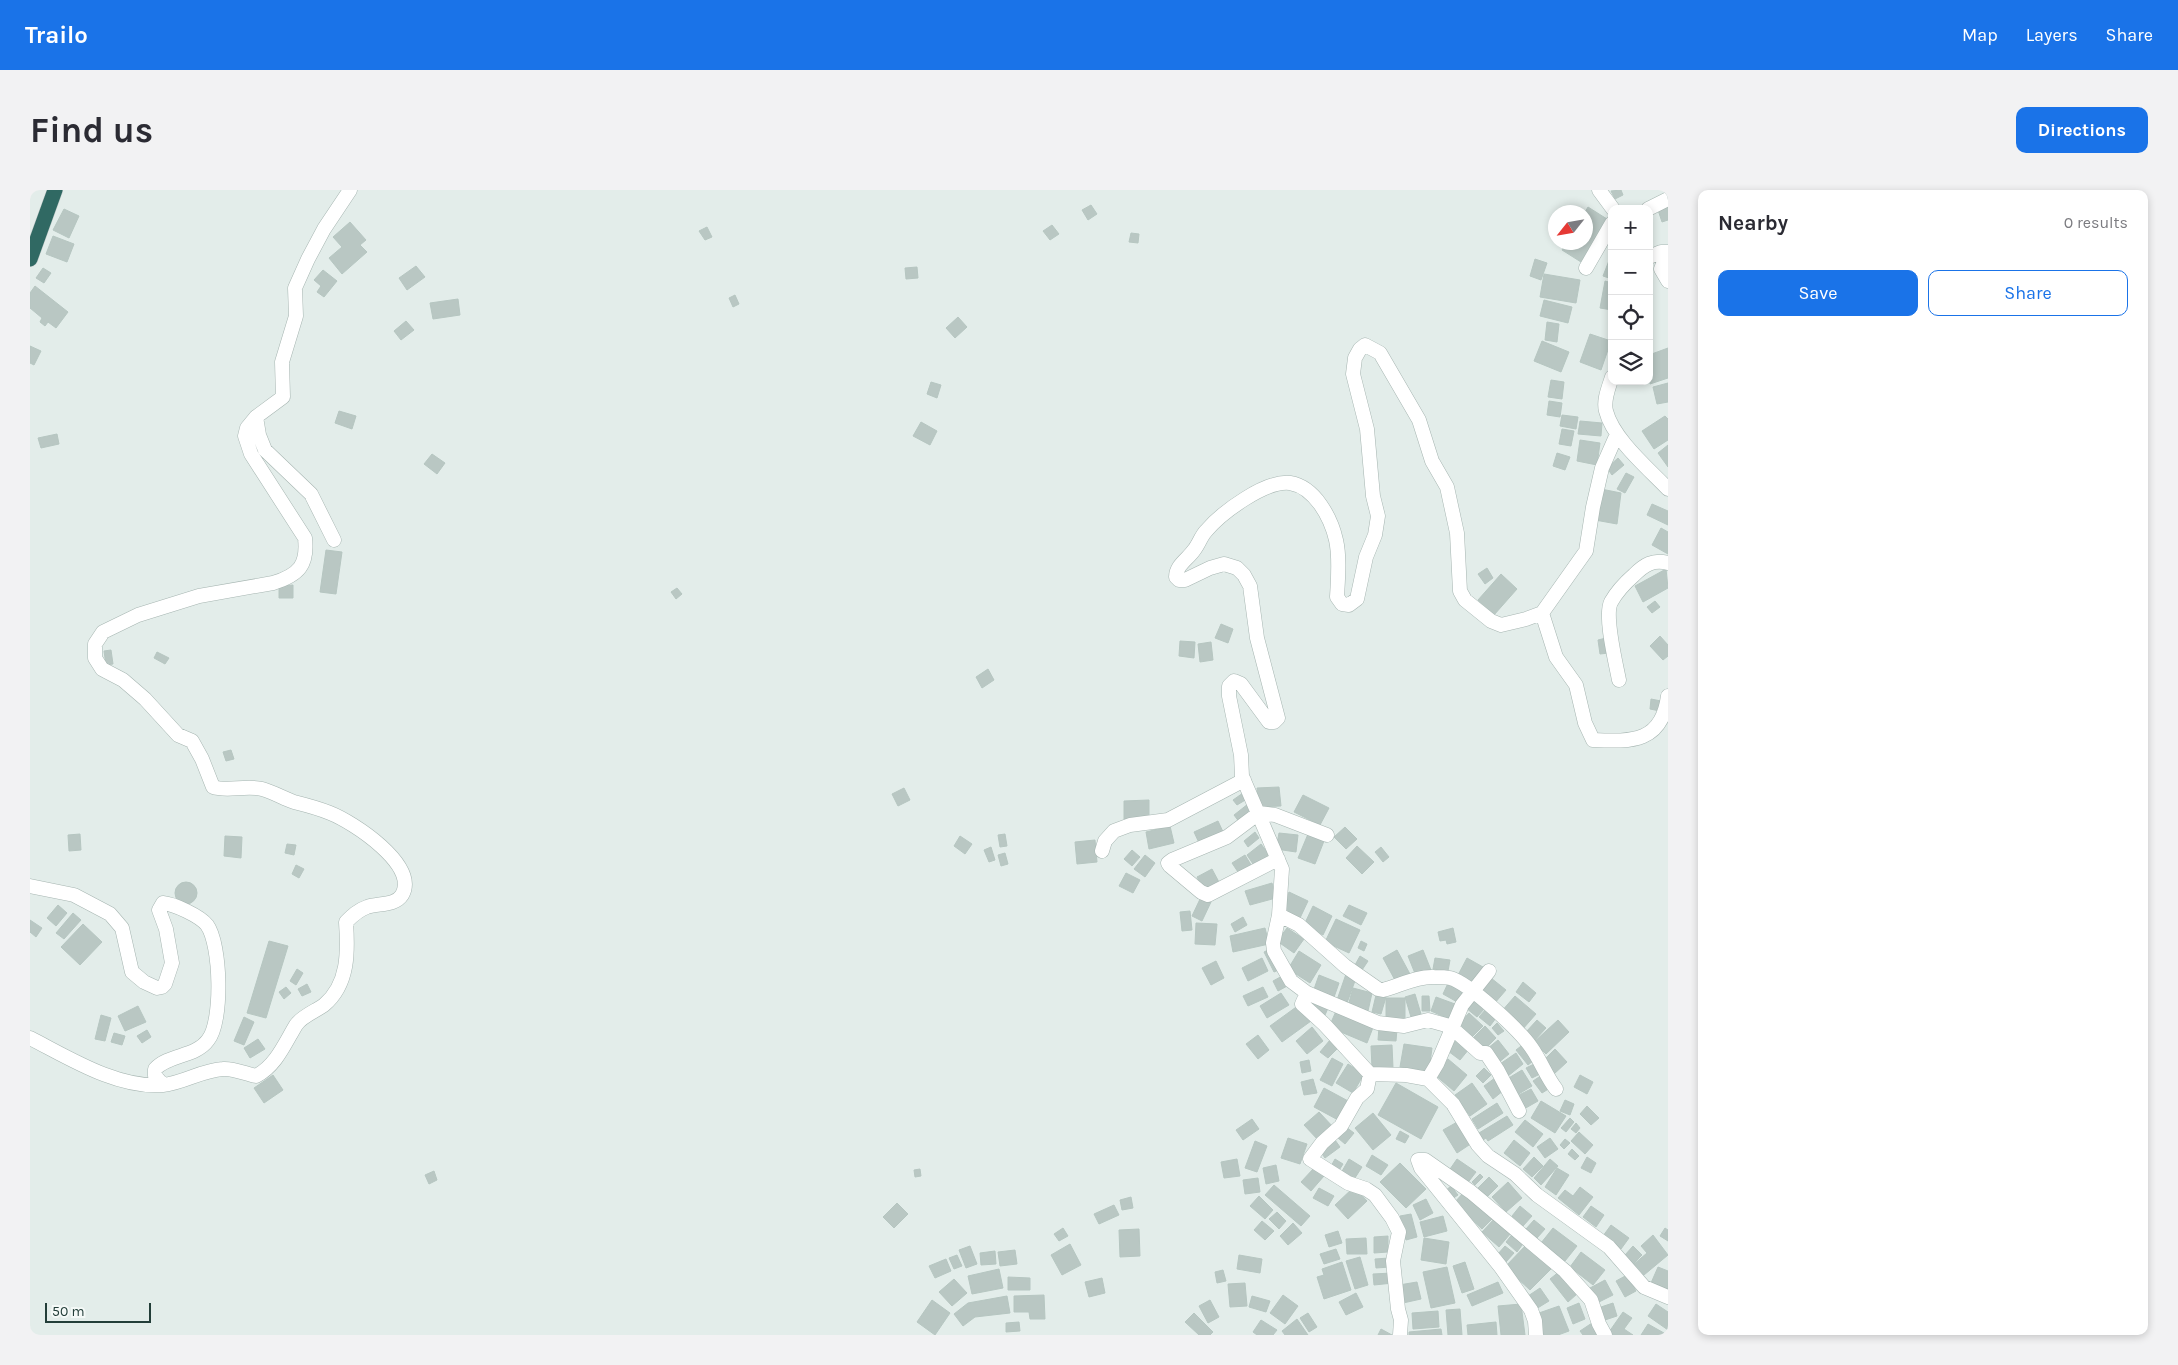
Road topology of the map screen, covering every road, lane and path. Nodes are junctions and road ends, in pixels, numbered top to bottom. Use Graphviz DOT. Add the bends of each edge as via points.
graph roads {
  1 [pos="55,190"];
  2 [pos="350,190"];
  3 [pos="1599,190"];
  4 [pos="1668,199"];
  5 [pos="1610,205"];
  6 [pos="1653,206"];
  7 [pos="1608,230"];
  8 [pos="1668,252"];
  9 [pos="1653,255"];
  10 [pos="30,259"];
  11 [pos="1586,268"];
  12 [pos="1668,280"];
  13 [pos="1610,385"];
  14 [pos="256,417"];
  15 [pos="1617,434"];
  16 [pos="1668,489"];
  17 [pos="334,540"];
  18 [pos="1668,563"];
  19 [pos="1542,613"];
  20 [pos="1619,680"];
  21 [pos="1668,696"];
  22 [pos="1244,780"];
  23 [pos="1259,813"];
  24 [pos="1327,835"];
  25 [pos="1102,851"];
  26 [pos="1278,859"];
  27 [pos="30,886"];
  28 [pos="1279,915"];
  29 [pos="1489,971"];
  30 [pos="1472,991"];
  31 [pos="1306,993"];
  32 [pos="1452,1028"];
  33 [pos="30,1038"];
  34 [pos="1370,1074"];
  35 [pos="1428,1079"];
  36 [pos="163,1085"];
  37 [pos="1556,1090"];
  38 [pos="1519,1111"];
  39 [pos="1668,1297"];
  40 [pos="1400,1335"];
  41 [pos="1536,1335"];
  42 [pos="1605,1335"];
  1 -- 10 [label="highway"];
  2 -- 14 [label="street" via="324,230 295,288 296,316 282,362 283,396"];
  3 -- 5 [label="street"];
  4 -- 6 [label="street"];
  7 -- 11 [label="street"];
  8 -- 9 [label="street"];
  8 -- 12 [label="street" via="1661,270"];
  13 -- 15 [label="street" via="1605,411"];
  14 -- 17 [label="street" via="265,450 311,494"];
  14 -- 36 [label="street" via="245,436 251,454 305,538 306,554 299,569 273,583 198,596 138,615 103,632 96,644 95,658 102,669 145,699 178,735 192,741 213,787 262,790 331,813 380,844 403,873 405,885 397,900 368,906 346,922 348,952 336,991 325,1004 298,1022 266,1072 256,1076 224,1069"];
  15 -- 16 [label="street"];
  15 -- 19 [label="street" via="1602,468 1586,551"];
  18 -- 20 [label="street" via="1654,561 1643,566 1610,604 1611,638"];
  19 -- 21 [label="street" via="1556,657 1576,685 1585,723 1593,740 1614,741 1650,733 1660,726 1666,714"];
  19 -- 22 [label="street" via="1501,625 1465,600 1460,592 1457,533 1447,487 1432,461 1419,420 1380,353 1365,345 1355,358 1353,374 1367,429 1378,516 1357,599 1349,605 1342,604 1337,596 1336,540 1327,517 1307,490 1291,483 1275,485 1224,513 1206,531 1176,572 1179,580 1185,580 1210,568 1230,564 1244,575 1250,586 1257,638 1278,718 1269,722 1241,684 1234,681 1230,684 1229,696"];
  22 -- 23 [label="street"];
  22 -- 25 [label="street" via="1168,820 1130,825 1114,831 1105,841"];
  23 -- 24 [label="street" via="1283,818"];
  23 -- 26 [label="street"];
  23 -- 26 [label="street" via="1227,837 1168,863 1208,895"];
  26 -- 28 [label="street" via="1282,869"];
  27 -- 36 [label="street" via="74,895 110,914 122,928 132,972 157,988 165,984 172,963 159,910 162,903 190,913 206,924 220,971 214,1030 198,1049 162,1062 155,1069 155,1076"];
  28 -- 30 [label="street" via="1299,925 1345,966 1378,989 1432,976 1449,978"];
  28 -- 31 [label="street" via="1274,951 1291,981"];
  29 -- 30 [label="street"];
  30 -- 32 [label="street"];
  30 -- 37 [label="street" via="1525,1039"];
  31 -- 32 [label="street" via="1378,1022 1404,1026 1428,1020"];
  31 -- 34 [label="street" via="1302,1004"];
  32 -- 35 [label="street"];
  32 -- 38 [label="street" via="1480,1053 1486,1054"];
  33 -- 36 [label="street" via="104,1075 144,1085"];
  34 -- 35 [label="street"];
  34 -- 40 [label="street" via="1367,1089 1357,1098 1341,1126 1310,1158 1348,1183 1375,1195 1392,1218 1399,1232 1393,1260"];
  35 -- 39 [label="street" via="1453,1104 1488,1156 1609,1247 1644,1287"];
  41 -- 42 [label="street" via="1530,1310 1418,1160 1425,1160 1471,1192 1565,1271 1591,1300"];
}
